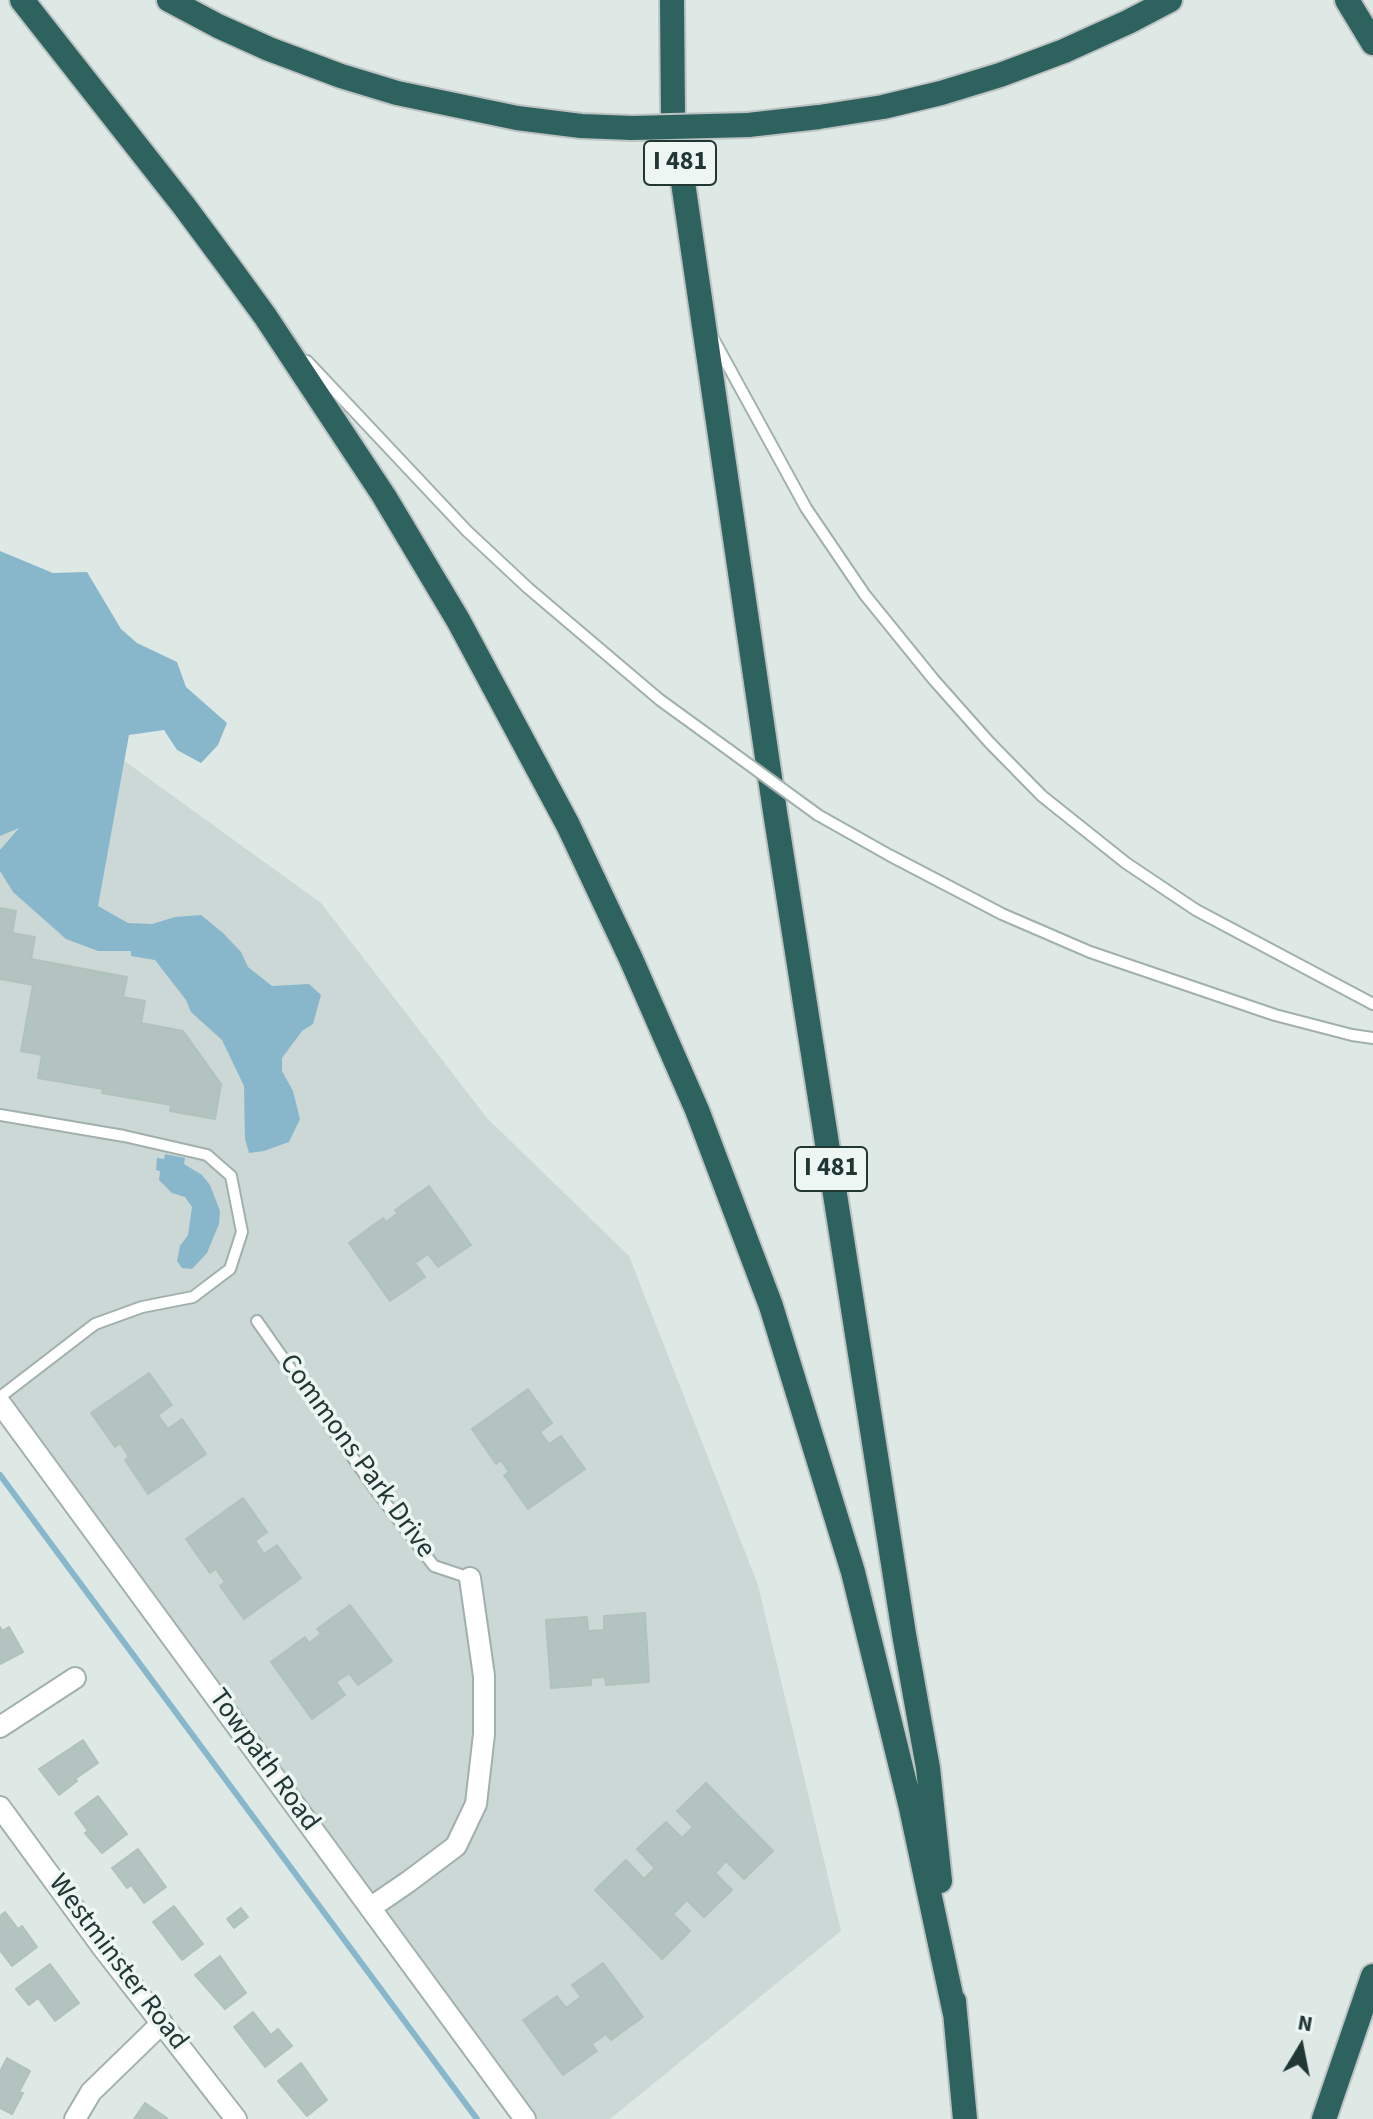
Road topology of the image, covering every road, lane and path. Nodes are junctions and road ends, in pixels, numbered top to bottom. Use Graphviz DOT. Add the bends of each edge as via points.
graph roads {
  1 [pos="22,0"];
  2 [pos="169,0"];
  3 [pos="672,0"];
  4 [pos="1170,0"];
  5 [pos="1347,0"];
  6 [pos="1373,43"];
  7 [pos="265,316"];
  8 [pos="705,324"];
  9 [pos="1373,1004"];
  10 [pos="1373,1038"];
  11 [pos="0,1115"];
  12 [pos="257,1321"];
  13 [pos="0,1400"];
  14 [pos="470,1578"];
  15 [pos="75,1678"];
  16 [pos="0,1727"];
  17 [pos="0,1807"];
  18 [pos="370,1908"];
  19 [pos="1373,1976"];
  20 [pos="955,2014"];
  21 [pos="162,2023"];
  22 [pos="75,2119"];
  23 [pos="236,2119"];
  24 [pos="525,2119"];
  25 [pos="965,2119"];
  26 [pos="1324,2119"];
  1 -- 7 [label="highway"];
  2 -- 4 [label="highway, bridge" via="269,49 397,93 517,118 632,128 819,117 941,93 1064,51"];
  3 -- 8 [label="highway, I 481" via="673,114"];
  5 -- 6 [label="highway"];
  7 -- 10 [label="lane, bridge" via="467,531 528,588 648,690 818,815 1002,914 1090,952 1275,1015"];
  7 -- 20 [label="highway" via="458,620 568,825 697,1110 771,1306 853,1572"];
  8 -- 9 [label="lane" via="806,508 865,595 934,680 1032,786 1126,863 1196,910"];
  8 -- 20 [label="highway, I 481" via="773,796 928,1768"];
  11 -- 13 [label="lane" via="207,1155 231,1176 242,1232 230,1269 193,1297 95,1324"];
  12 -- 14 [label="lane, Commons Park Drive" via="434,1566"];
  13 -- 18 [label="street, Towpath Road"];
  14 -- 18 [label="street, Commons Park Drive" via="484,1676 476,1804 456,1846"];
  15 -- 16 [label="street"];
  17 -- 21 [label="street, Westminster Road"];
  18 -- 24 [label="street, Towpath Road"];
  19 -- 26 [label="highway"];
  20 -- 25 [label="highway, I 481"];
  21 -- 22 [label="street" via="91,2092"];
  21 -- 23 [label="street, Westminster Road"];
}
